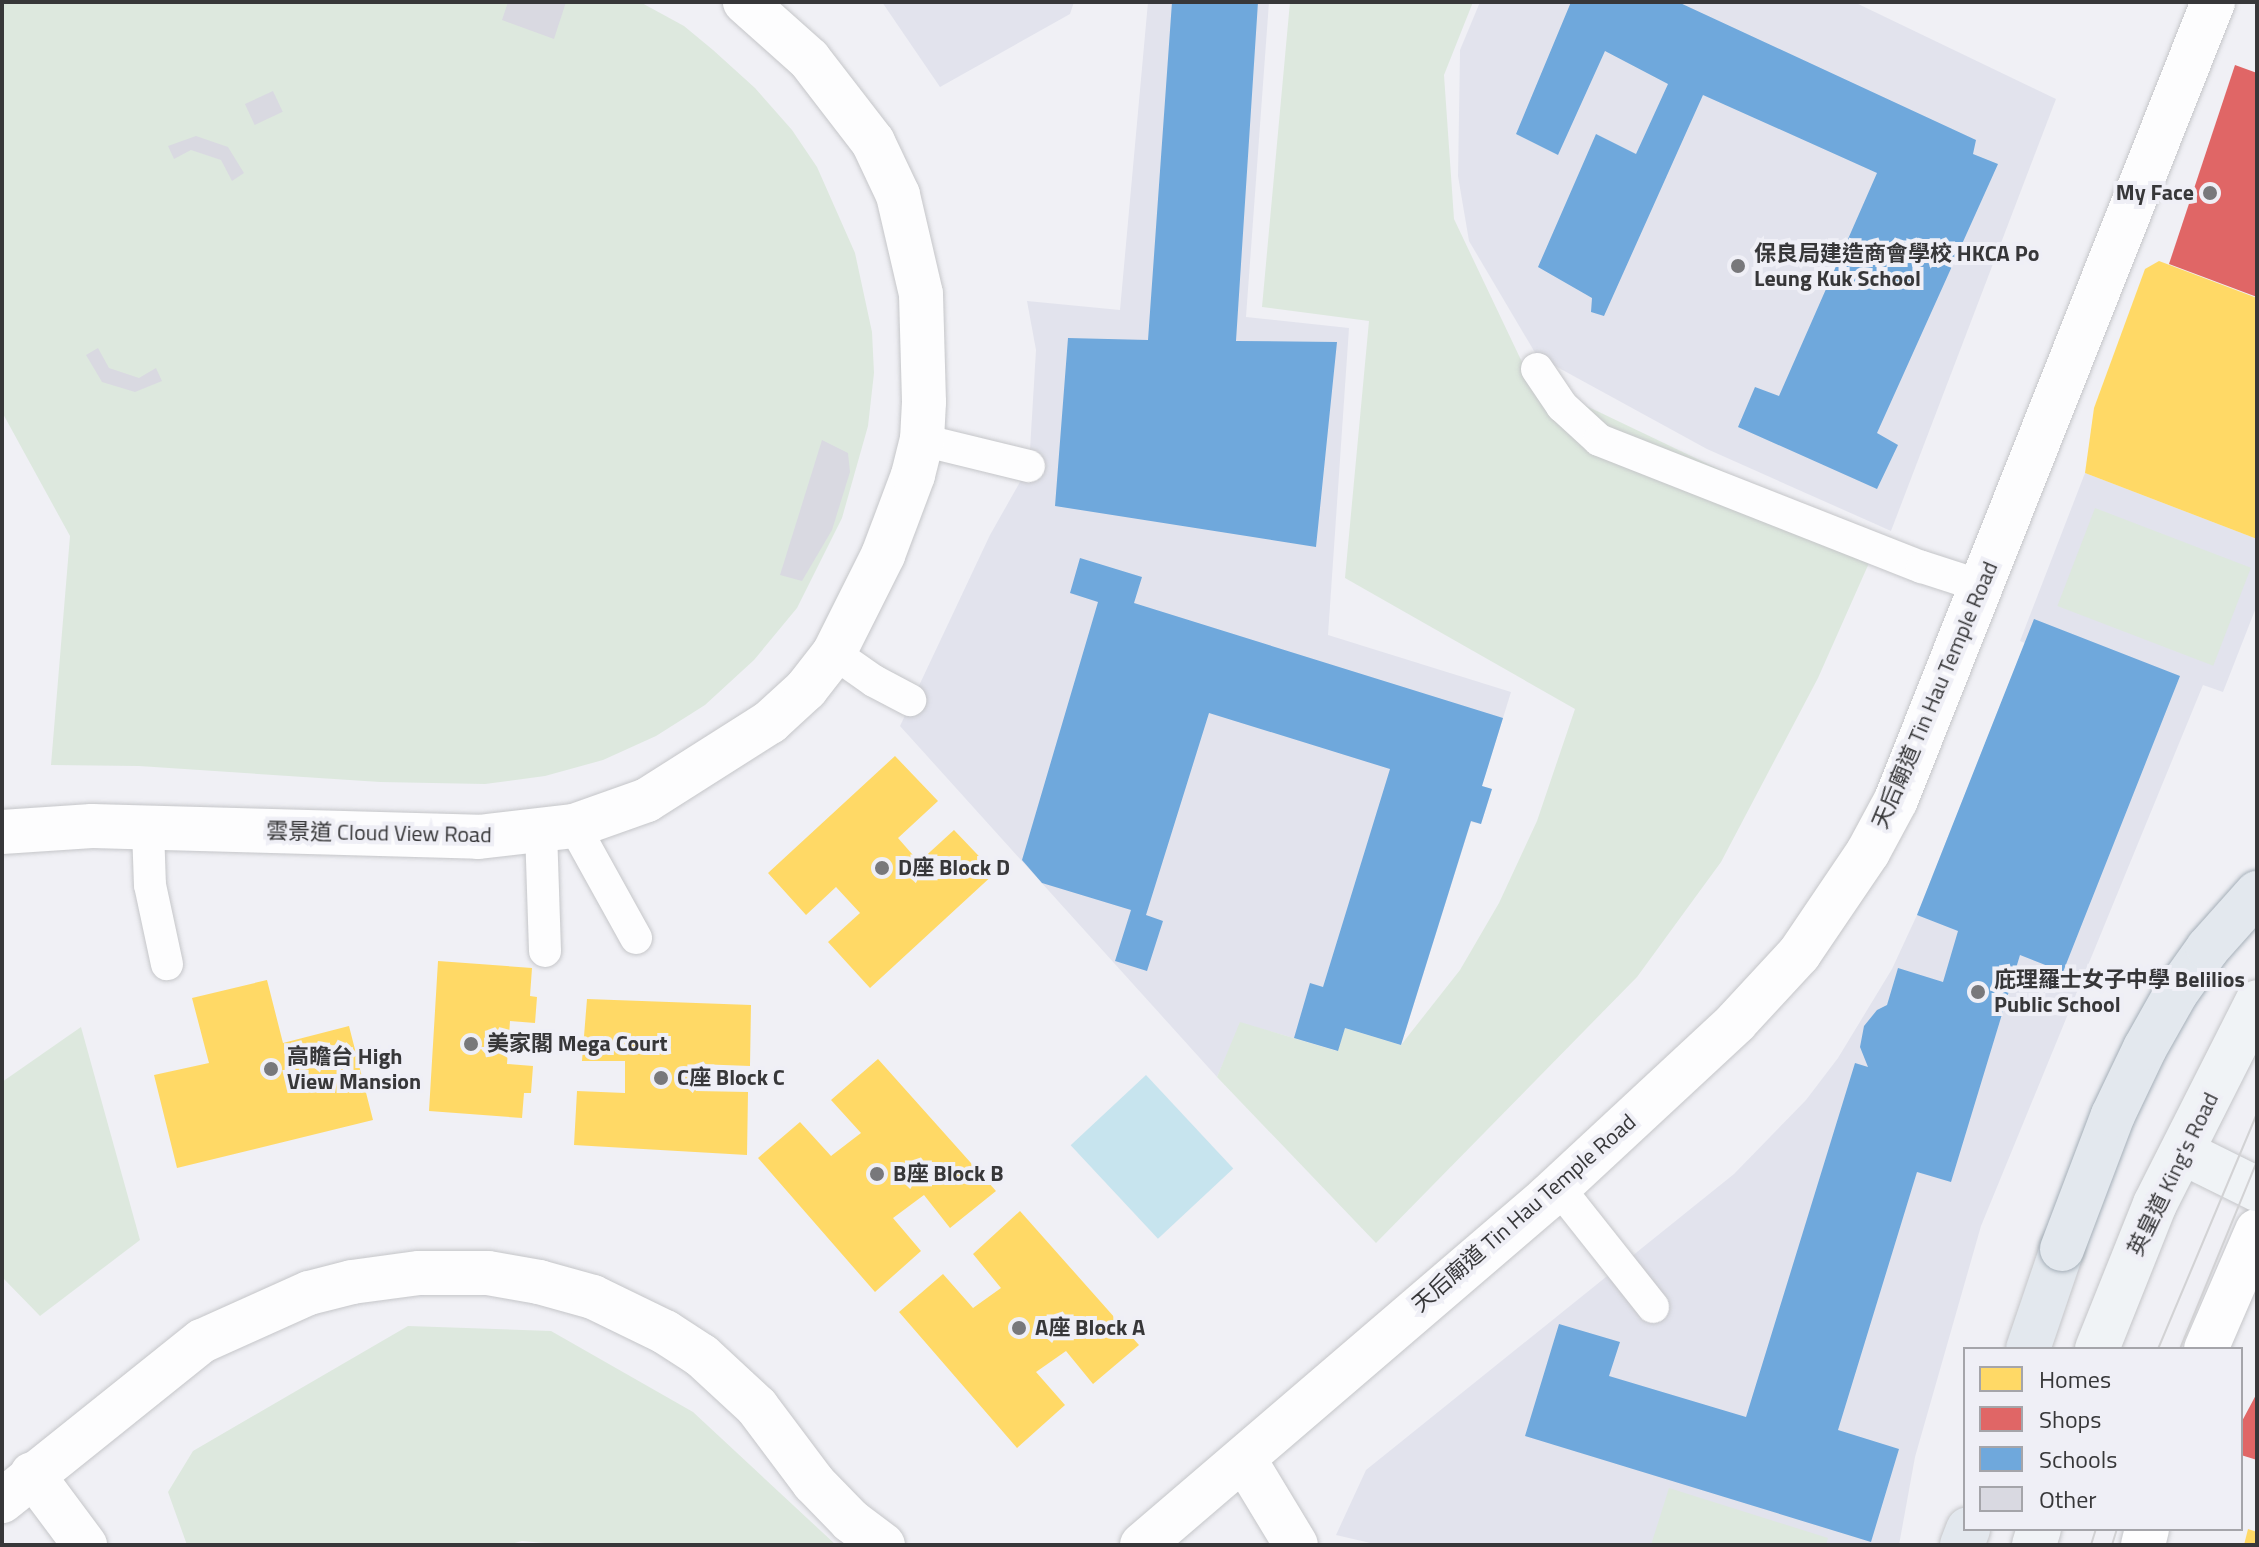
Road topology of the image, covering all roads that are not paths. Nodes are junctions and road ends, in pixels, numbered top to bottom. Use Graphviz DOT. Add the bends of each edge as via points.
graph roads {
  1 [pos="745,2"];
  2 [pos="2213,2"];
  3 [pos="1537,369"];
  4 [pos="922,440"];
  5 [pos="1029,466"];
  6 [pos="1981,586"];
  7 [pos="834,653"];
  8 [pos="910,700"];
  9 [pos="558,828"];
  10 [pos="148,829"];
  11 [pos="2,832"];
  12 [pos="2257,893"];
  13 [pos="636,938"];
  14 [pos="545,951"];
  15 [pos="167,964"];
  16 [pos="2257,1002"];
  17 [pos="2182,1152"];
  18 [pos="1558,1187"];
  19 [pos="2257,1189"];
  20 [pos="2257,1231"];
  21 [pos="1653,1307"];
  22 [pos="2029,1347"];
  23 [pos="2098,1347"];
  24 [pos="2207,1347"];
  25 [pos="1244,1459"];
  26 [pos="17,1488"];
  27 [pos="85,1545"];
  28 [pos="883,1545"];
  29 [pos="1142,1545"];
  30 [pos="1296,1545"];
  1 -- 4 [label="street, 雲景道 Cloud View Road" via="809,59 873,142 898,195 921,294"];
  2 -- 6 [label="street, 天后廟道 Tin Hau Temple Road"];
  3 -- 6 [label="lane" via="1562,406 1599,440"];
  4 -- 5 [label="lane"];
  4 -- 7 [label="street, 雲景道 Cloud View Road" via="883,555"];
  6 -- 18 [label="street, 天后廟道 Tin Hau Temple Road" via="1896,800 1868,852 1799,954 1736,1022"];
  7 -- 8 [label="lane"];
  7 -- 9 [label="street, 雲景道 Cloud View Road" via="770,722 711,762 647,800"];
  9 -- 10 [label="street, 雲景道 Cloud View Road" via="479,837"];
  9 -- 13 [label="lane"];
  9 -- 14 [label="lane"];
  10 -- 11 [label="street, 雲景道 Cloud View Road" via="92,826"];
  10 -- 15 [label="lane" via="150,885"];
  12 -- 22 [label="main road, bridge" via="2208,948 2145,1048 2113,1115"];
  16 -- 17 [label="main road, 英皇道 King's Road"];
  17 -- 19 [label="main road"];
  17 -- 23 [label="main road, 英皇道 King's Road" via="2155,1204"];
  18 -- 21 [label="lane"];
  18 -- 25 [label="street, 天后廟道 Tin Hau Temple Road"];
  20 -- 24 [label="street"];
  25 -- 29 [label="street, 天后廟道 Tin Hau Temple Road"];
  25 -- 30 [label="street"];
  26 -- 27 [label="street"];
  26 -- 28 [label="street" via="202,1341 275,1307 352,1282 419,1273 488,1273 593,1297 702,1356 757,1407 814,1483"];
}
